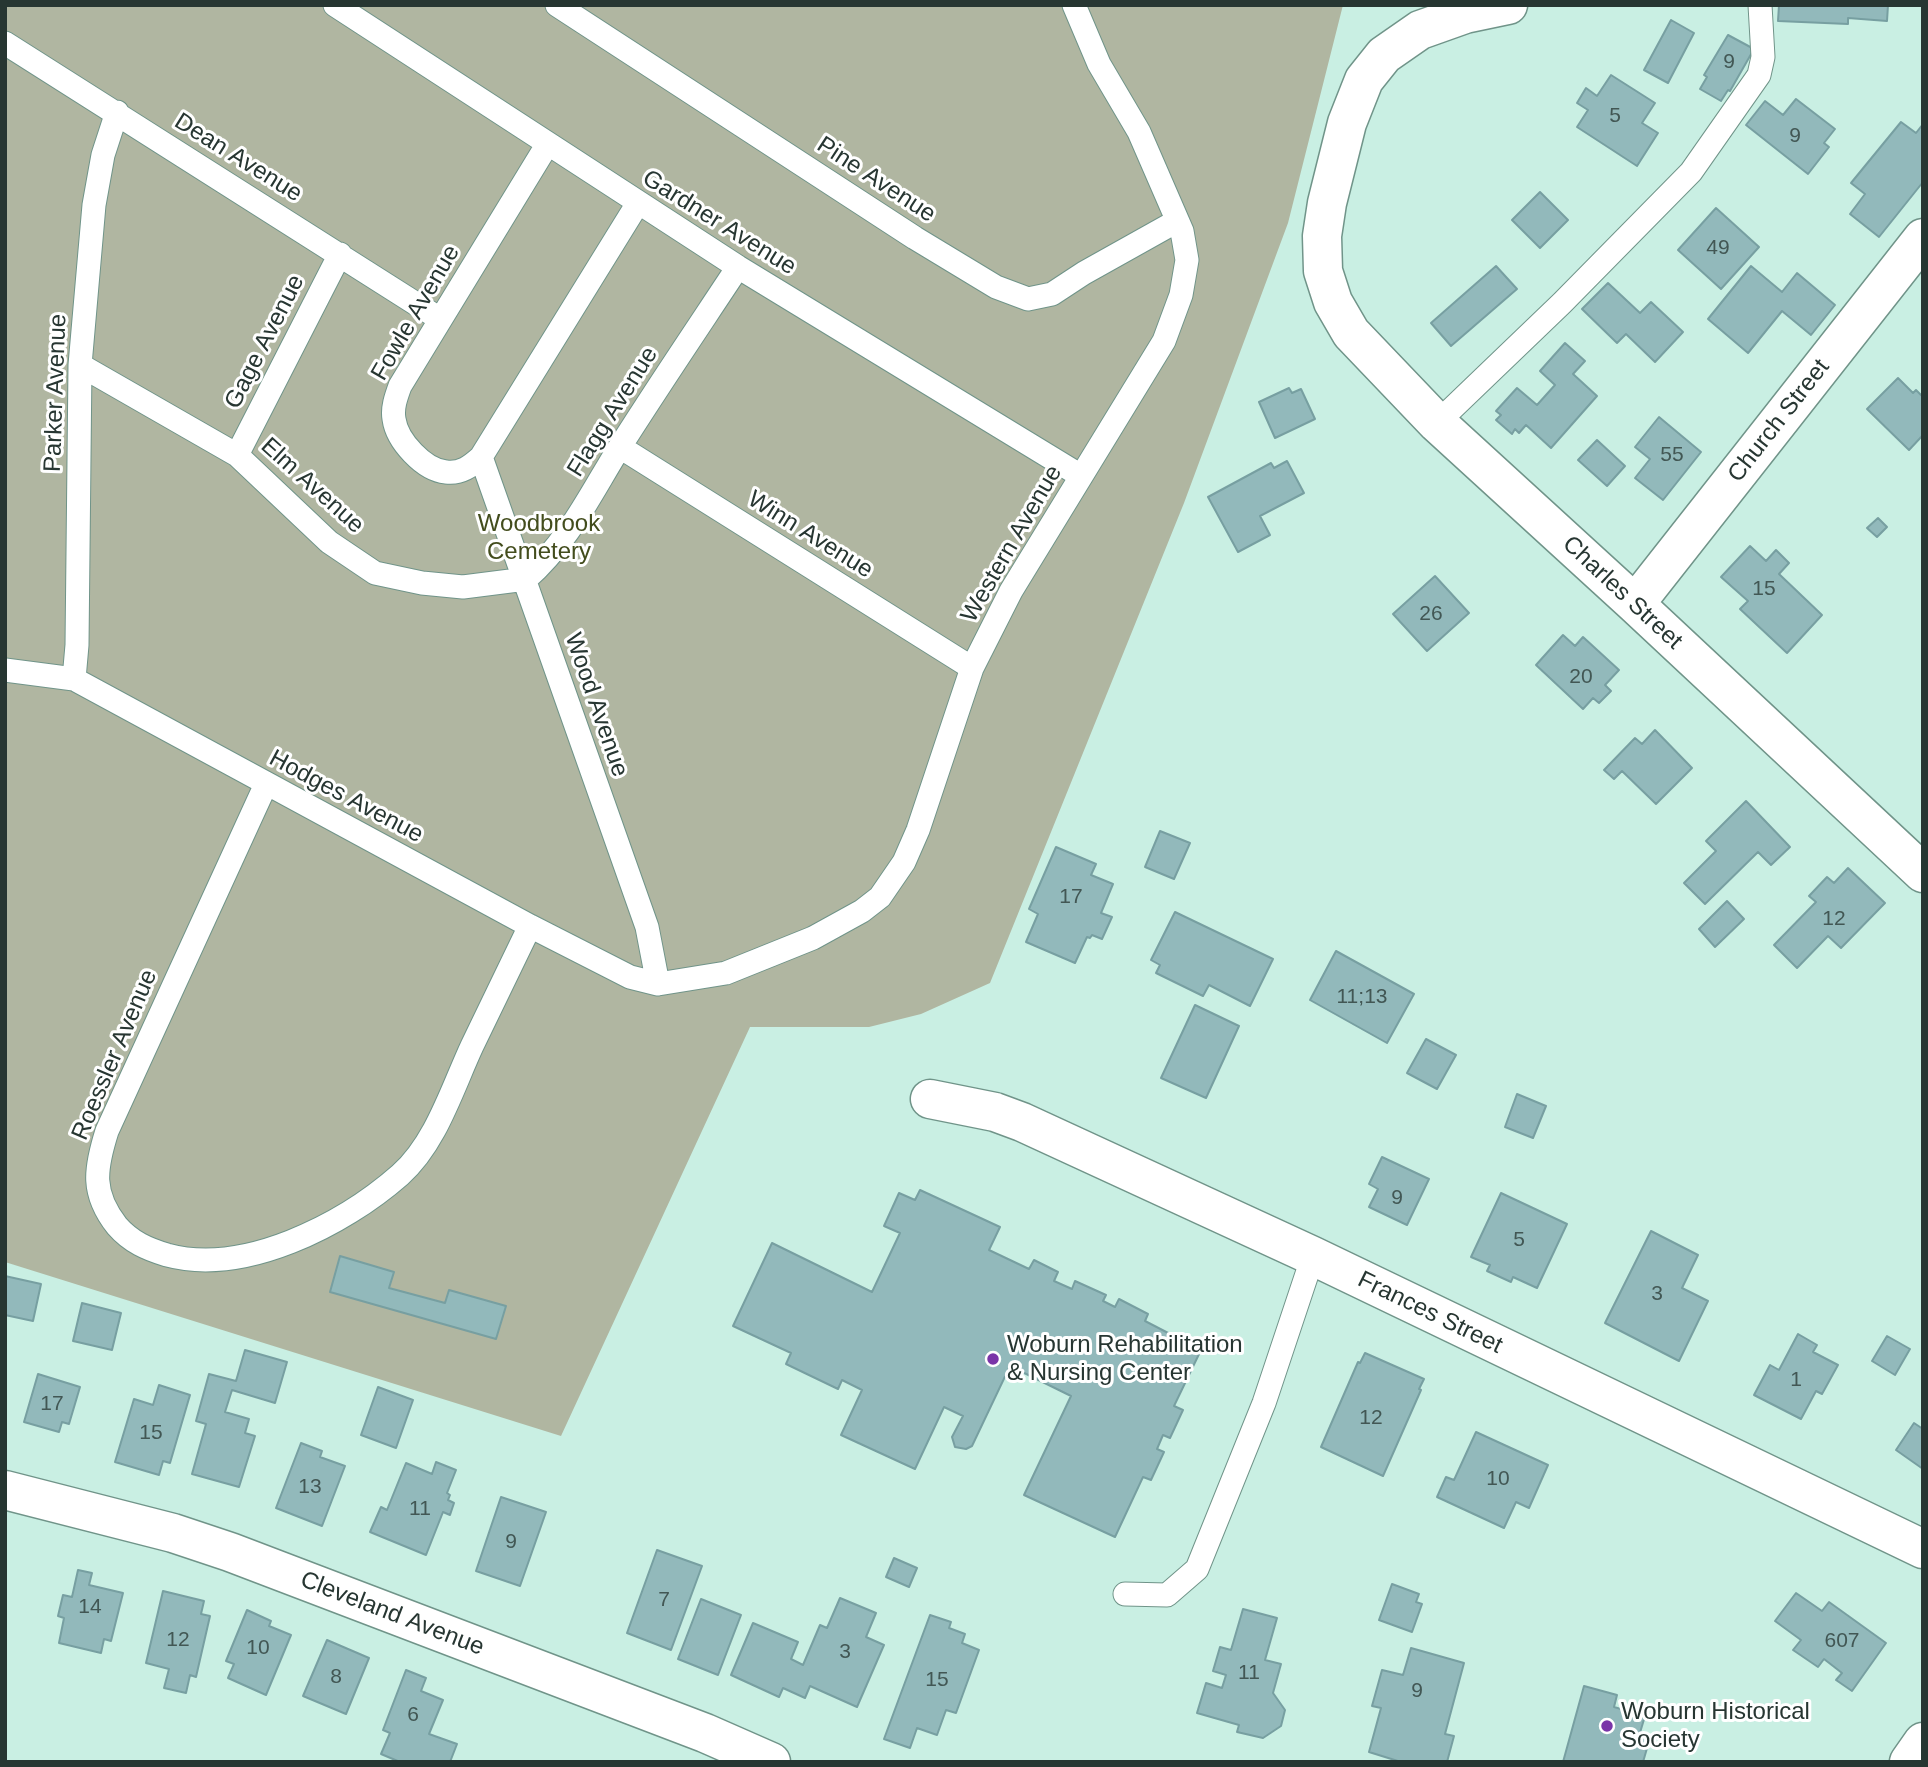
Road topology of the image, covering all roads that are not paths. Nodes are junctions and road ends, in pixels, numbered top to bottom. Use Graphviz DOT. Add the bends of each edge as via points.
graph roads {
  1 [pos="335,5"];
  2 [pos="557,5"];
  3 [pos="1074,5"];
  4 [pos="1508,5"];
  5 [pos="1760,5"];
  6 [pos="5,43"];
  7 [pos="117,112"];
  8 [pos="547,145"];
  9 [pos="638,203"];
  10 [pos="1177,221"];
  11 [pos="340,254"];
  12 [pos="1915,265"];
  13 [pos="738,267"];
  14 [pos="440,319"];
  15 [pos="80,365"];
  16 [pos="1437,423"];
  17 [pos="620,447"];
  18 [pos="237,455"];
  19 [pos="477,461"];
  20 [pos="1081,476"];
  21 [pos="526,579"];
  22 [pos="1635,604"];
  23 [pos="972,668"];
  24 [pos="5,670"];
  25 [pos="74,679"];
  26 [pos="265,784"];
  27 [pos="1923,873"];
  28 [pos="530,926"];
  29 [pos="658,984"];
  30 [pos="930,1099"];
  31 [pos="1313,1256"];
  32 [pos="5,1490"];
  33 [pos="1923,1549"];
  34 [pos="1125,1594"];
  35 [pos="1923,1742"];
  36 [pos="771,1762"];
  37 [pos="1909,1762"];
  1 -- 8 [label="lane, Gardner Avenue"];
  2 -- 10 [label="lane, Pine Avenue" via="915,238 996,287 1028,299 1052,294"];
  3 -- 10 [label="lane, Western Avenue" via="1099,64 1139,132"];
  4 -- 16 [label="street, Charles Street" via="1420,30 1384,55 1364,80 1347,123 1327,203 1323,271 1333,302 1351,333"];
  5 -- 16 [label="lane" via="1763,57 1759,75 1699,164"];
  6 -- 7 [label="lane, Dean Avenue"];
  7 -- 11 [label="lane, Dean Avenue"];
  7 -- 15 [label="lane, Parker Avenue" via="94,205"];
  8 -- 9 [label="lane, Gardner Avenue"];
  8 -- 14 [label="lane, Fowle Avenue"];
  9 -- 13 [label="lane, Gardner Avenue"];
  9 -- 19 [label="lane"];
  10 -- 20 [label="lane, Western Avenue" via="1187,260 1173,318 1164,341"];
  11 -- 14 [label="lane, Dean Avenue"];
  11 -- 18 [label="lane, Gage Avenue"];
  12 -- 22 [label="street, Church Street"];
  13 -- 17 [label="lane, Flagg Avenue"];
  13 -- 20 [label="lane, Gardner Avenue"];
  14 -- 19 [label="lane, Fowle Avenue" via="400,387 394,422 405,446 445,472 461,471"];
  15 -- 18 [label="lane, Elm Avenue"];
  15 -- 25 [label="lane, Parker Avenue"];
  16 -- 22 [label="street, Charles Street"];
  17 -- 21 [label="lane, Flagg Avenue" via="575,524"];
  17 -- 23 [label="lane, Winn Avenue"];
  18 -- 21 [label="lane, Elm Avenue" via="329,542 374,572 463,587"];
  19 -- 21 [label="lane, Wood Avenue"];
  20 -- 23 [label="lane, Western Avenue" via="1011,591"];
  21 -- 29 [label="lane, Wood Avenue" via="647,927"];
  22 -- 27 [label="street, Charles Street"];
  23 -- 29 [label="lane, Western Avenue" via="918,830 904,862 880,897 813,938 726,973"];
  24 -- 25 [label="lane, Hodges Avenue"];
  25 -- 26 [label="lane, Hodges Avenue"];
  26 -- 28 [label="lane, Hodges Avenue"];
  26 -- 28 [label="lane, Roessler Avenue" via="100,1154 96,1171 104,1205 122,1231 148,1250 201,1260 254,1254 339,1217 402,1174 439,1120"];
  28 -- 29 [label="lane, Hodges Avenue" via="630,978"];
  30 -- 31 [label="street, Frances Street" via="1022,1122"];
  31 -- 33 [label="street, Frances Street"];
  31 -- 34 [label="lane" via="1264,1403 1197,1569 1167,1595"];
  32 -- 36 [label="street, Cleveland Avenue" via="230,1552"];
  35 -- 37 [label="street"];
}
